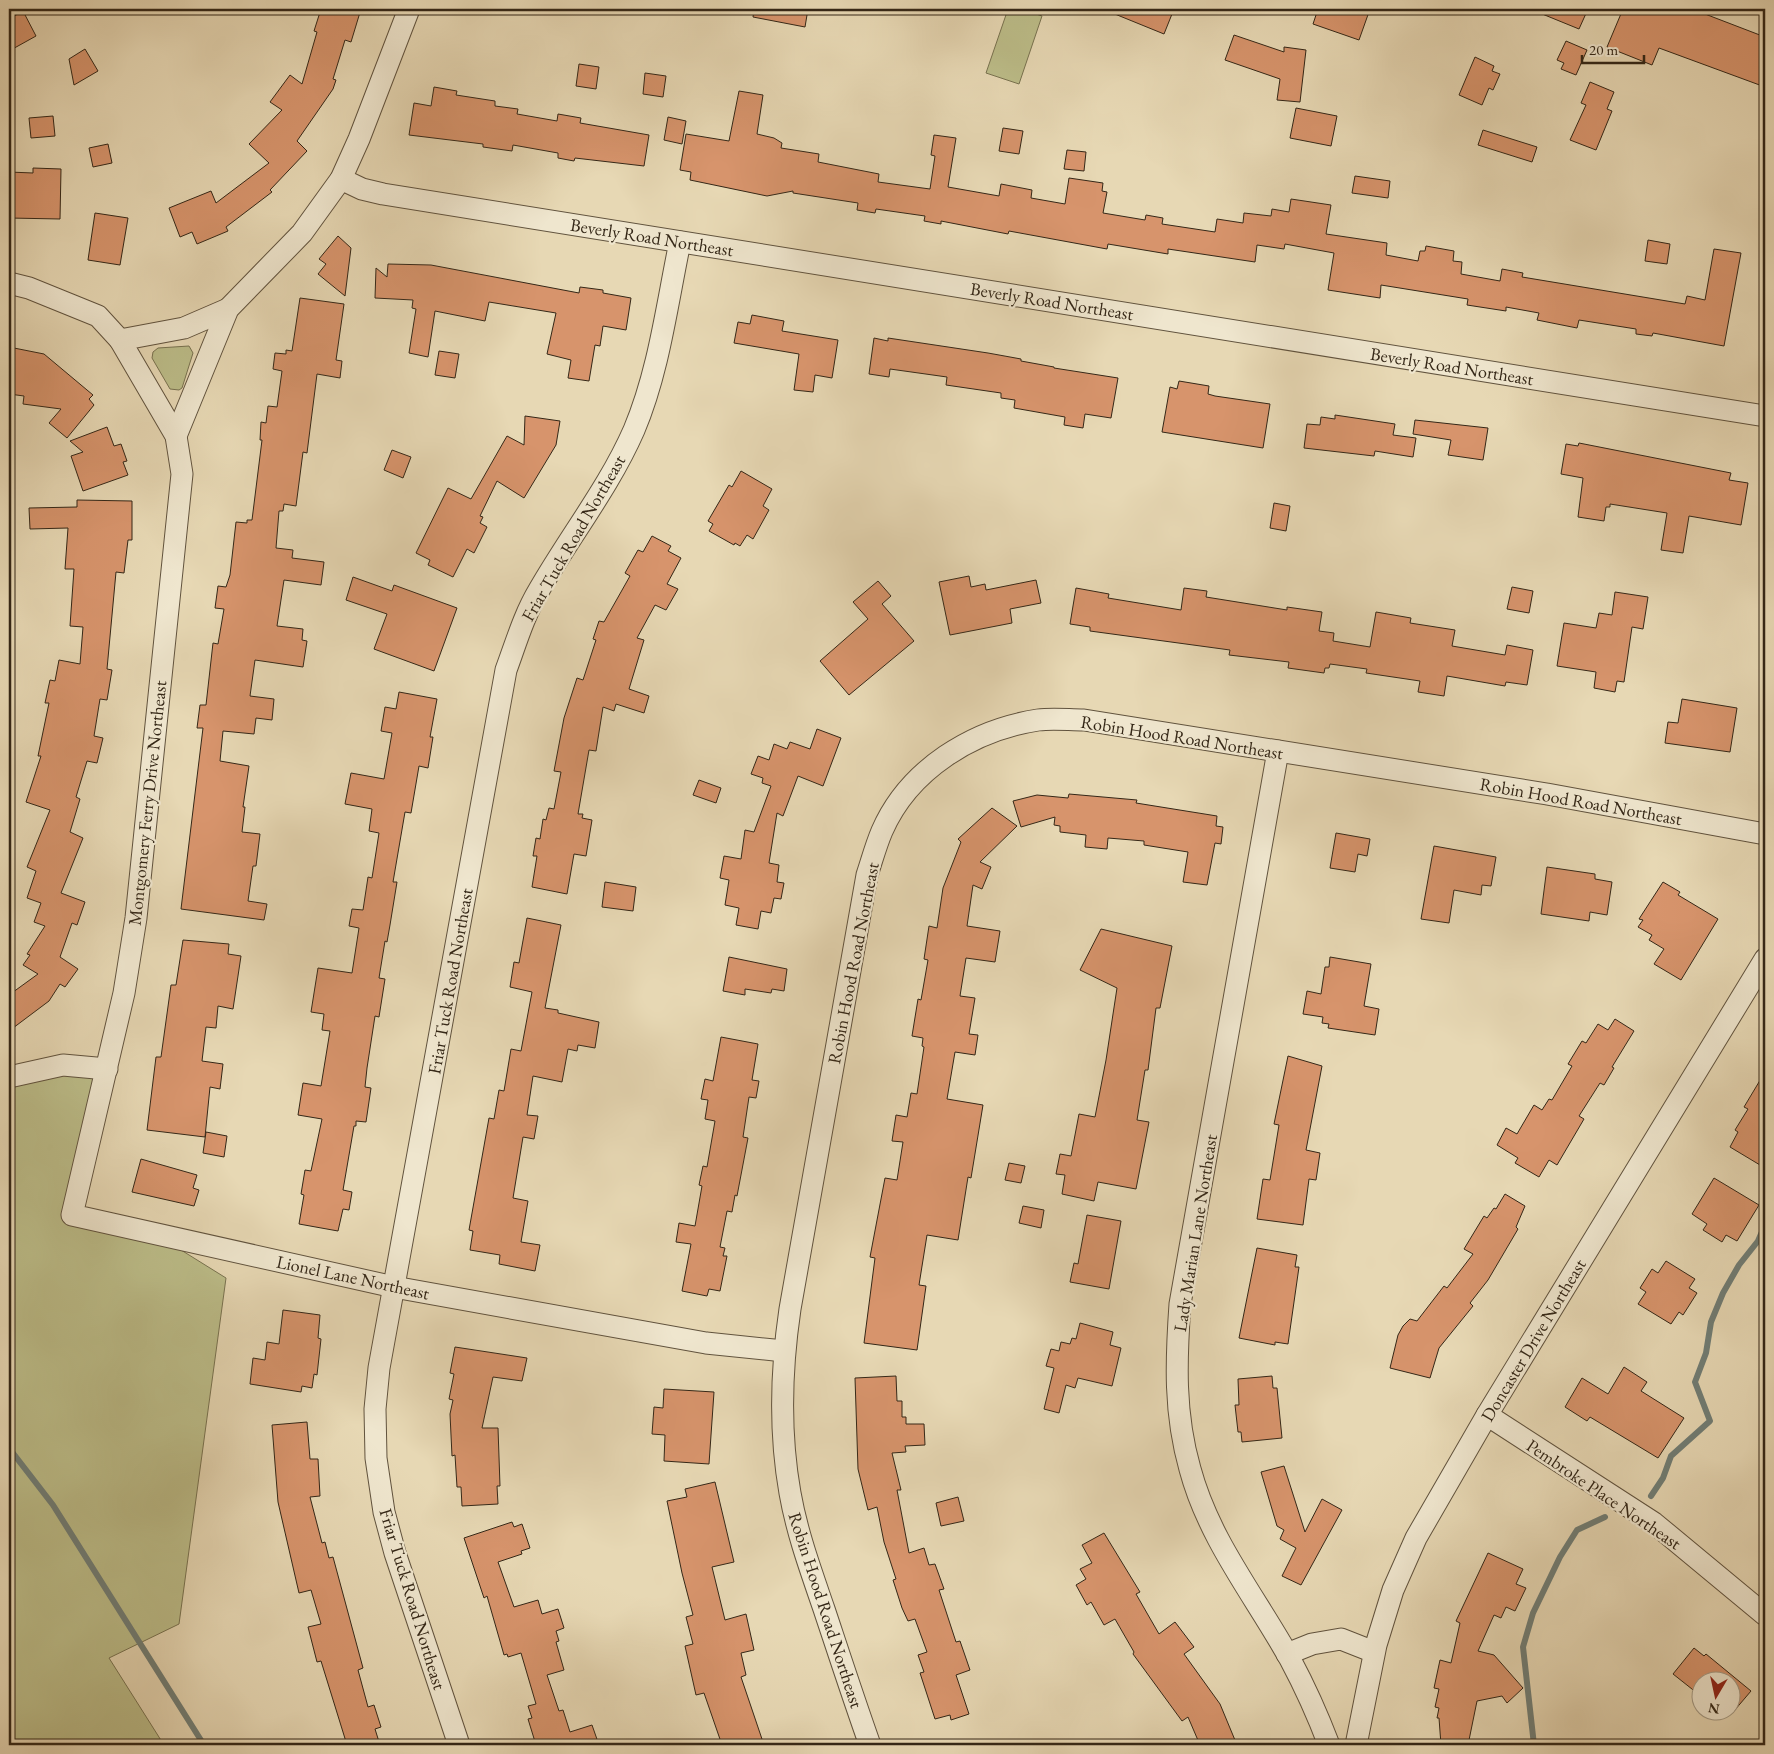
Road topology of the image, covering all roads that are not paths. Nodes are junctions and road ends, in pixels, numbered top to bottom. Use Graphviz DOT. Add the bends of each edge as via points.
graph roads {
  1 [pos="409,9"];
  2 [pos="340,179"];
  3 [pos="680,242"];
  4 [pos="16,288"];
  5 [pos="228,309"];
  6 [pos="120,340"];
  7 [pos="1765,416"];
  8 [pos="176,436"];
  9 [pos="1278,751"];
  10 [pos="1765,834"];
  11 [pos="1765,959"];
  12 [pos="107,1069"];
  13 [pos="9,1077"];
  14 [pos="394,1287"];
  15 [pos="784,1351"];
  16 [pos="1487,1415"];
  17 [pos="1765,1615"];
  18 [pos="1374,1652"];
  19 [pos="1287,1654"];
  20 [pos="459,1745"];
  21 [pos="870,1745"];
  22 [pos="1329,1745"];
  23 [pos="1356,1745"];
  1 -- 2 [label="street" via="359,139"];
  2 -- 3 [label="street, Beverly Road Northeast" via="383,194"];
  2 -- 5 [label="street" via="302,233"];
  3 -- 7 [label="street, Beverly Road Northeast"];
  3 -- 14 [label="street, Friar Tuck Road Northeast" via="653,372 635,429 607,484 538,590 506,670"];
  4 -- 6 [label="street" via="98,316"];
  5 -- 6 [label="street" via="184,328"];
  5 -- 8 [label="street"];
  6 -- 8 [label="street, Montgomery Ferry Drive Northeast"];
  8 -- 12 [label="street, Montgomery Ferry Drive Northeast" via="182,474 136,918"];
  9 -- 10 [label="street, Robin Hood Road Northeast" via="1546,794"];
  9 -- 15 [label="street, Robin Hood Road Northeast" via="1084,720 1040,720 1000,728 966,742 935,764 908,790 882,830 867,875"];
  9 -- 19 [label="street, Lady Marian Lane Northeast" via="1180,1304 1176,1370 1182,1437 1203,1508 1226,1556"];
  11 -- 16 [label="street, Doncaster Drive Northeast"];
  12 -- 13 [label="street" via="63,1065"];
  12 -- 14 [label="street, Lionel Lane Northeast" via="72,1215"];
  14 -- 15 [label="street, Lionel Lane Northeast" via="706,1342"];
  14 -- 20 [label="street, Friar Tuck Road Northeast" via="375,1409 377,1467 395,1553"];
  15 -- 21 [label="street, Robin Hood Road Northeast" via="782,1418 790,1493 800,1540"];
  16 -- 17 [label="street, Pembroke Place Northeast" via="1654,1524"];
  16 -- 18 [label="street, Doncaster Drive Northeast" via="1416,1538 1393,1590"];
  18 -- 19 [label="street" via="1342,1639 1312,1644"];
  18 -- 23 [label="street, Doncaster Drive Northeast"];
  19 -- 22 [label="street, Lady Marian Lane Northeast" via="1312,1702"];
}
